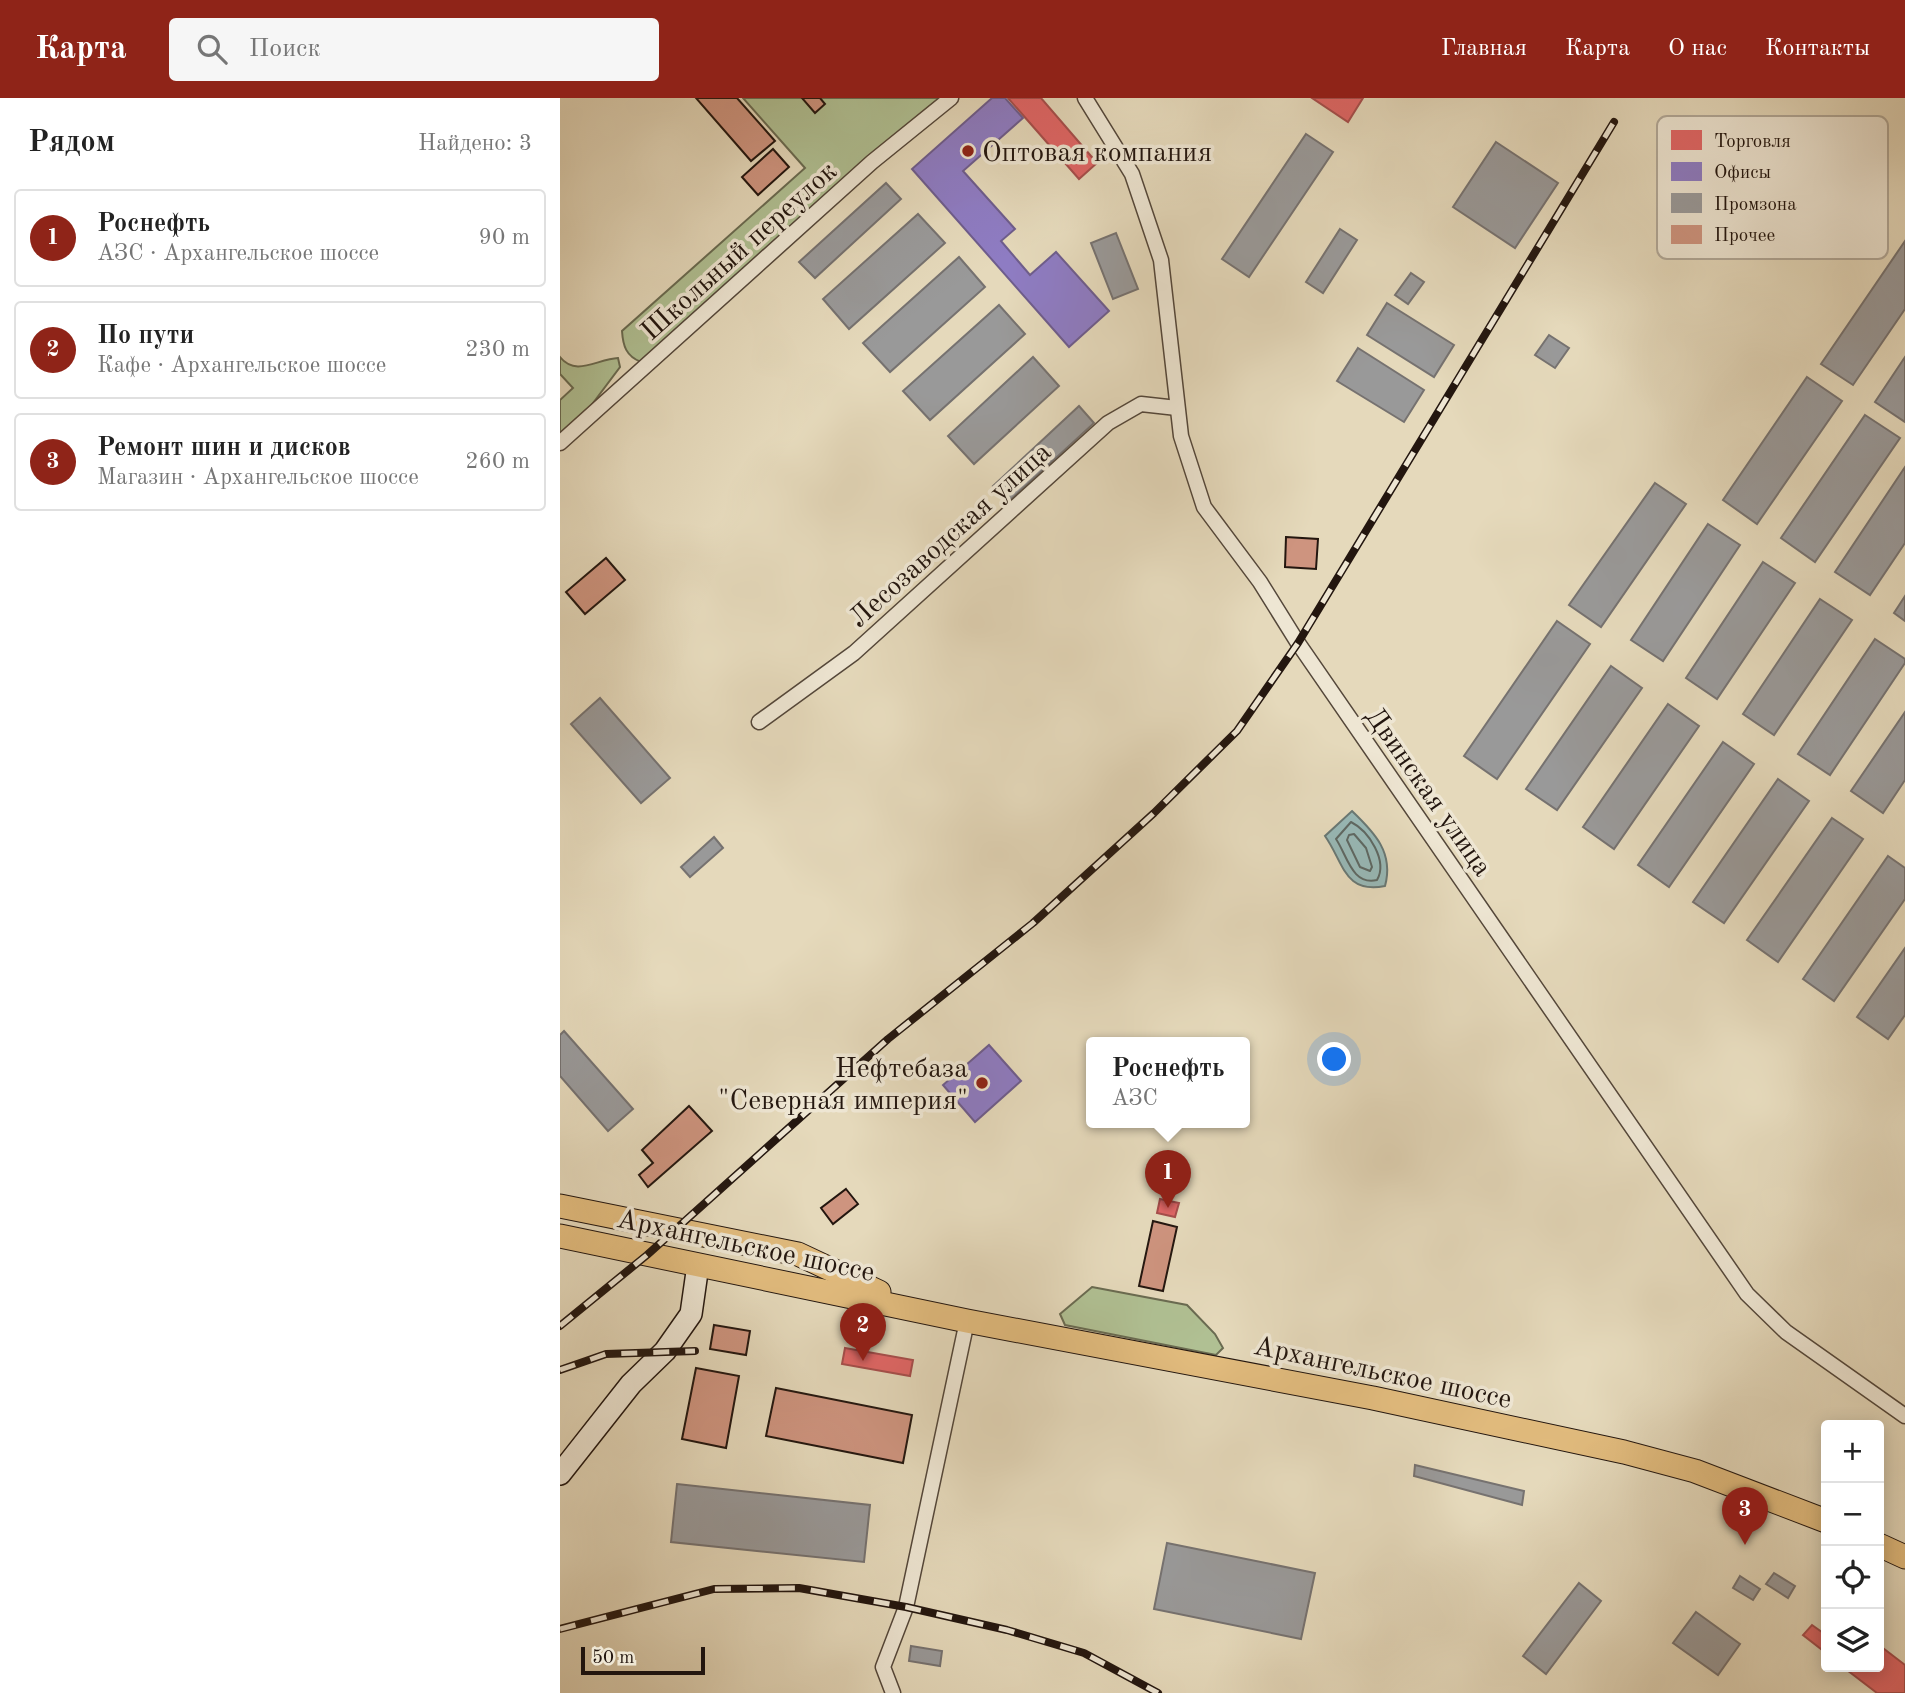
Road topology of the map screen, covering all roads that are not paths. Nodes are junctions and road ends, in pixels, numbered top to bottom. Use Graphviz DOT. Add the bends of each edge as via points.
graph roads {
  1 [pos="951,98"];
  2 [pos="1085,98"];
  3 [pos="1177,408"];
  4 [pos="560,443"];
  5 [pos="759,722"];
  6 [pos="560,1206"];
  7 [pos="704,1234"];
  8 [pos="560,1236"];
  9 [pos="812,1260"];
  10 [pos="698,1265"];
  11 [pos="805,1286"];
  12 [pos="920,1311"];
  13 [pos="967,1321"];
  14 [pos="1905,1416"];
  15 [pos="560,1474"];
  16 [pos="1821,1519"];
  17 [pos="1882,1546"];
  18 [pos="1904,1554"];
  19 [pos="893,1693"];
  1 -- 4 [label="street, Школьный переулок" via="872,162"];
  2 -- 3 [label="street, Двинская улица" via="1132,174 1161,260"];
  3 -- 5 [label="street, Лесозаводская улица" via="1141,404 1108,423 854,653"];
  3 -- 14 [label="street, Двинская улица" via="1181,436 1204,507 1260,582 1747,1294 1786,1332"];
  6 -- 7 [label="main road, Архангельское шоссе"];
  7 -- 9 [label="main road, Архангельское шоссе"];
  7 -- 10 [label="main road"];
  8 -- 10 [label="main road, Архангельское шоссе"];
  9 -- 11 [label="main road"];
  9 -- 12 [label="main road, Архангельское шоссе"];
  10 -- 11 [label="main road, Архангельское шоссе"];
  10 -- 15 [label="street" via="691,1314"];
  11 -- 12 [label="main road, Архангельское шоссе"];
  12 -- 13 [label="main road, Архангельское шоссе"];
  13 -- 16 [label="main road, Архангельское шоссе" via="1360,1395 1624,1452 1695,1471"];
  13 -- 19 [label="street" via="906,1607 883,1667"];
  17 -- 18 [label="main road"];
}
